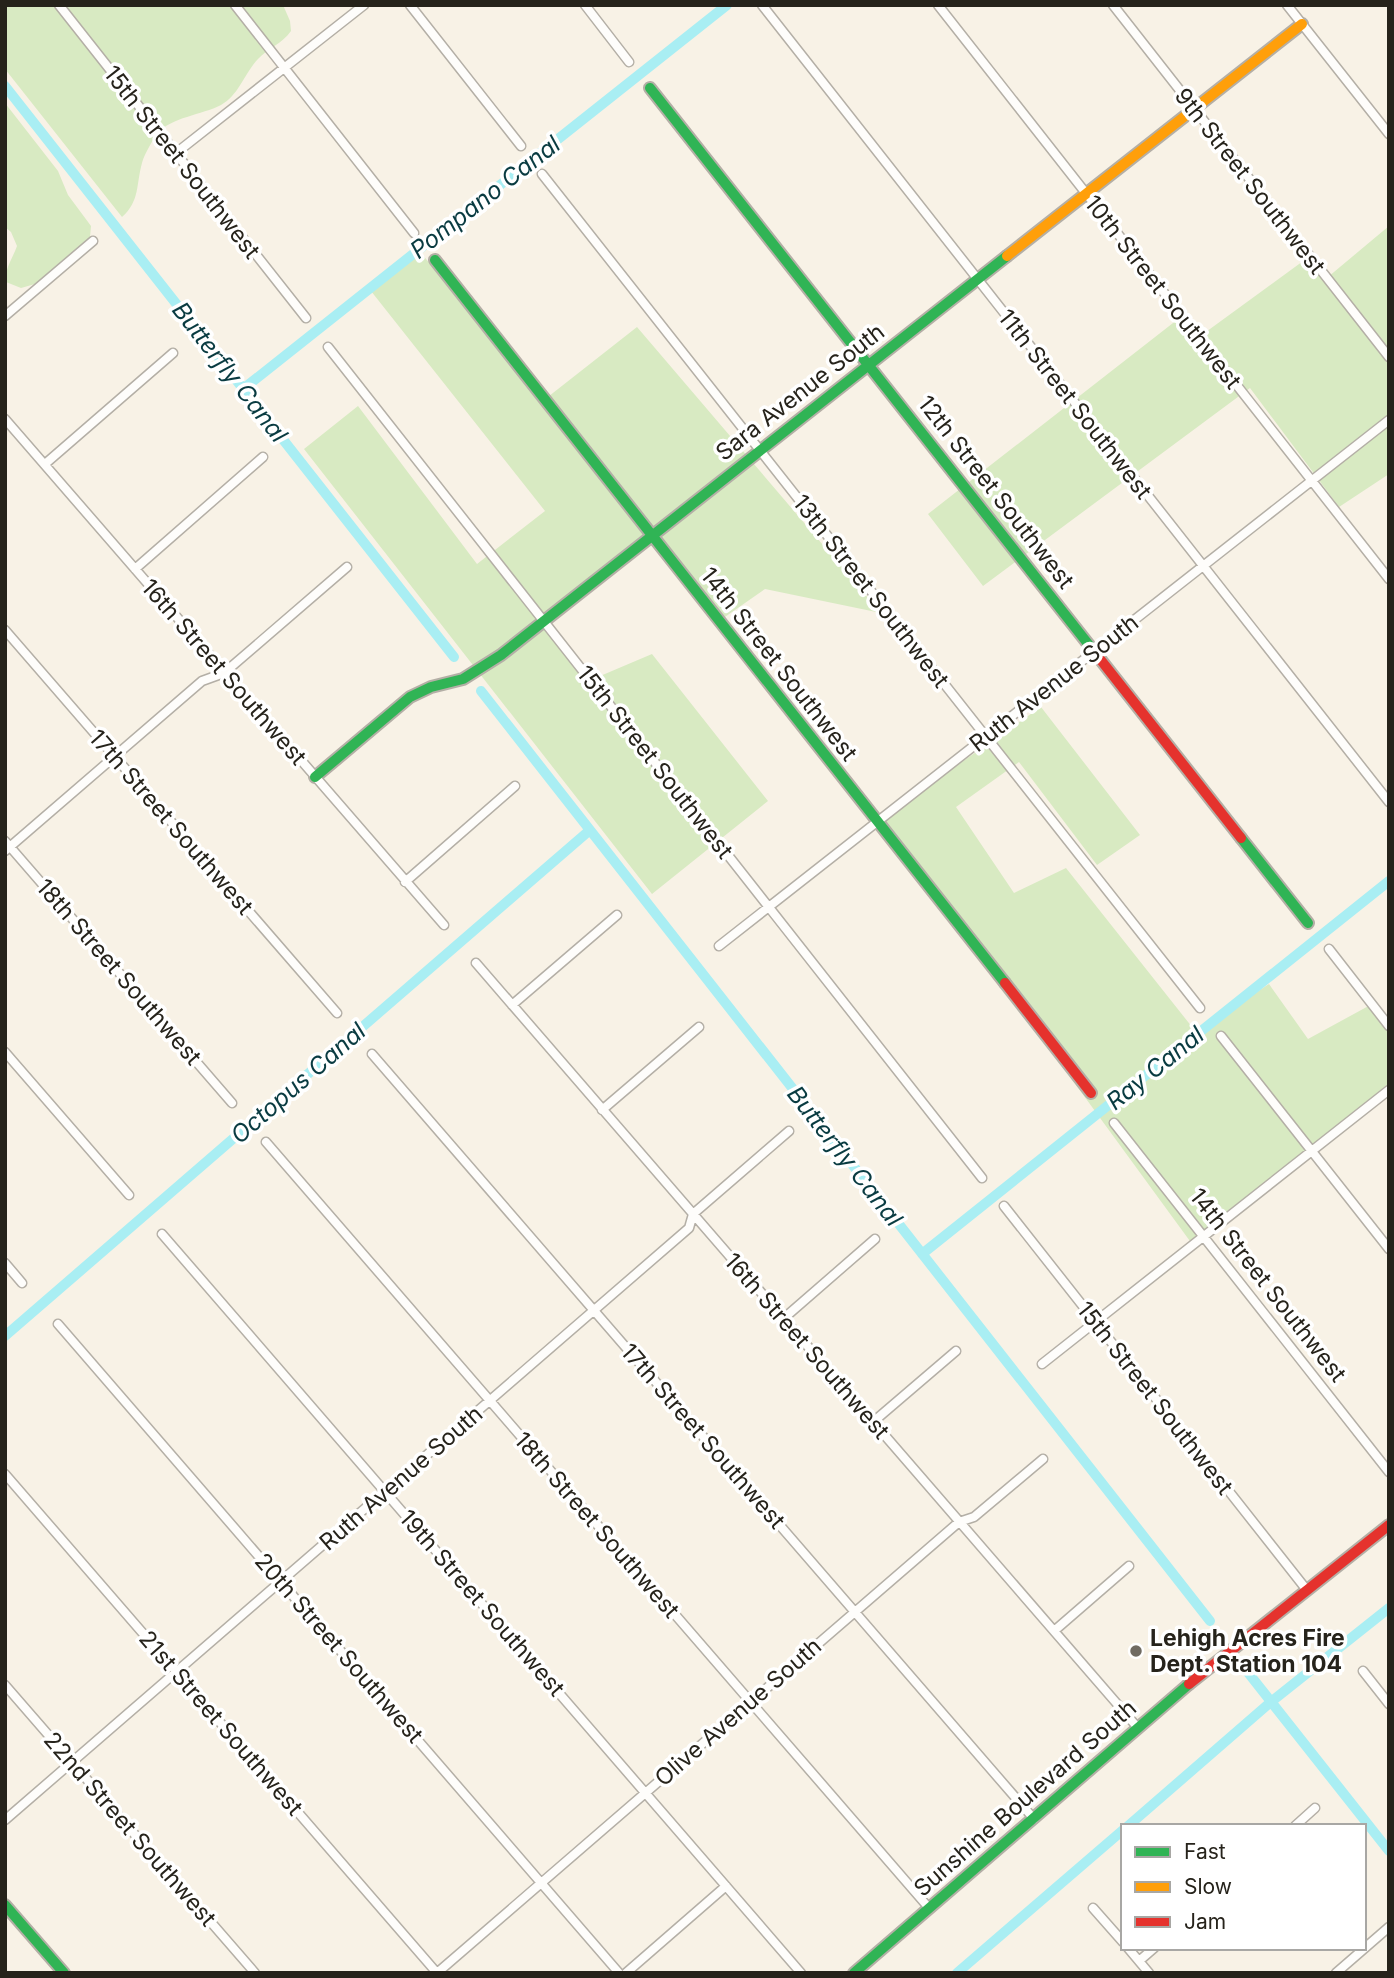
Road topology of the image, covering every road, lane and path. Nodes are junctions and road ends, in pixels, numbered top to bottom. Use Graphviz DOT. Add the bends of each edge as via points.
graph roads {
  1 [pos="59,5"];
  2 [pos="235,5"];
  3 [pos="364,5"];
  4 [pos="410,5"];
  5 [pos="586,5"];
  6 [pos="762,5"];
  7 [pos="938,5"];
  8 [pos="1113,5"];
  9 [pos="1287,5"];
  10 [pos="1302,24"];
  11 [pos="629,62"];
  12 [pos="284,68"];
  13 [pos="650,88"];
  14 [pos="1194,109"];
  15 [pos="1389,134"];
  16 [pos="521,146"];
  17 [pos="176,153"];
  18 [pos="542,174"];
  19 [pos="1086,194"];
  20 [pos="414,233"];
  21 [pos="93,241"];
  22 [pos="435,260"];
  23 [pos="977,279"];
  24 [pos="5,316"];
  25 [pos="306,318"];
  26 [pos="328,347"];
  27 [pos="173,353"];
  28 [pos="1389,356"];
  29 [pos="869,365"];
  30 [pos="5,419"];
  31 [pos="1389,420"];
  32 [pos="760,450"];
  33 [pos="263,457"];
  34 [pos="44,464"];
  35 [pos="1311,481"];
  36 [pos="652,535"];
  37 [pos="1203,566"];
  38 [pos="347,567"];
  39 [pos="135,569"];
  40 [pos="1389,579"];
  41 [pos="544,620"];
  42 [pos="5,630"];
  43 [pos="1094,651"];
  44 [pos="224,673"];
  45 [pos="986,736"];
  46 [pos="115,757"];
  47 [pos="315,777"];
  48 [pos="514,786"];
  49 [pos="1389,802"];
  50 [pos="877,823"];
  51 [pos="7,846"];
  52 [pos="405,881"];
  53 [pos="769,907"];
  54 [pos="617,915"];
  55 [pos="1308,923"];
  56 [pos="443,925"];
  57 [pos="719,946"];
  58 [pos="1328,949"];
  59 [pos="476,963"];
  60 [pos="512,1005"];
  61 [pos="1200,1008"];
  62 [pos="337,1013"];
  63 [pos="699,1027"];
  64 [pos="1389,1027"];
  65 [pos="1221,1036"];
  66 [pos="5,1052"];
  67 [pos="372,1054"];
  68 [pos="1389,1090"];
  69 [pos="1091,1093"];
  70 [pos="232,1103"];
  71 [pos="602,1110"];
  72 [pos="1114,1123"];
  73 [pos="789,1131"];
  74 [pos="266,1142"];
  75 [pos="1311,1150"];
  76 [pos="982,1178"];
  77 [pos="129,1195"];
  78 [pos="1004,1206"];
  79 [pos="693,1214"];
  80 [pos="162,1234"];
  81 [pos="1203,1236"];
  82 [pos="875,1239"];
  83 [pos="1389,1249"];
  84 [pos="5,1263"];
  85 [pos="23,1283"];
  86 [pos="594,1310"];
  87 [pos="783,1319"];
  88 [pos="1095,1321"];
  89 [pos="58,1324"];
  90 [pos="956,1352"];
  91 [pos="1042,1364"];
  92 [pos="490,1401"];
  93 [pos="873,1422"];
  94 [pos="1042,1459"];
  95 [pos="1389,1472"];
  96 [pos="5,1474"];
  97 [pos="385,1491"];
  98 [pos="959,1522"];
  99 [pos="1389,1525"];
  100 [pos="1129,1566"];
  101 [pos="281,1582"];
  102 [pos="1306,1590"];
  103 [pos="854,1611"];
  104 [pos="1054,1631"];
  105 [pos="1363,1671"];
  106 [pos="176,1672"];
  107 [pos="5,1685"];
  108 [pos="750,1702"];
  109 [pos="1389,1704"];
  110 [pos="1138,1728"];
  111 [pos="72,1762"];
  112 [pos="645,1793"];
  113 [pos="1315,1808"];
  114 [pos="5,1819"];
  115 [pos="1034,1819"];
  116 [pos="1296,1824"];
  117 [pos="541,1882"];
  118 [pos="726,1886"];
  119 [pos="5,1905"];
  120 [pos="929,1908"];
  121 [pos="1093,1908"];
  122 [pos="1389,1927"];
  123 [pos="1121,1940"];
  124 [pos="1366,1947"];
  125 [pos="1130,1950"];
  126 [pos="1152,1950"];
  127 [pos="1362,1950"];
  128 [pos="1139,1961"];
  129 [pos="64,1973"];
  130 [pos="255,1973"];
  131 [pos="437,1973"];
  132 [pos="620,1973"];
  133 [pos="626,1973"];
  134 [pos="801,1973"];
  135 [pos="855,1973"];
  136 [pos="1149,1973"];
  137 [pos="1336,1973"];
  1 -- 17 [label="street, 15th Street Southwest"];
  2 -- 12 [label="street"];
  3 -- 12 [label="street"];
  4 -- 16 [label="street"];
  5 -- 11 [label="street"];
  6 -- 23 [label="street, 11th Street Southwest"];
  7 -- 19 [label="street, 10th Street Southwest"];
  8 -- 14 [label="street, 9th Street Southwest"];
  9 -- 10 [label="street"];
  10 -- 14 [label="street, Sara Avenue South"];
  10 -- 15 [label="street"];
  12 -- 17 [label="street"];
  12 -- 20 [label="street"];
  13 -- 29 [label="street, 12th Street Southwest"];
  14 -- 19 [label="street, Sara Avenue South"];
  14 -- 28 [label="street, 9th Street Southwest"];
  17 -- 25 [label="street, 15th Street Southwest"];
  18 -- 32 [label="street, 13th Street Southwest"];
  19 -- 23 [label="street, Sara Avenue South"];
  19 -- 35 [label="street, 10th Street Southwest"];
  21 -- 24 [label="street"];
  22 -- 36 [label="street, 14th Street Southwest"];
  23 -- 29 [label="street, Sara Avenue South"];
  23 -- 37 [label="street, 11th Street Southwest"];
  26 -- 41 [label="street, 15th Street Southwest"];
  27 -- 34 [label="street"];
  29 -- 32 [label="street, Sara Avenue South"];
  29 -- 43 [label="street, 12th Street Southwest"];
  30 -- 34 [label="street, 16th Street Southwest"];
  31 -- 35 [label="street, Ruth Avenue South"];
  32 -- 36 [label="street, Sara Avenue South"];
  32 -- 45 [label="street, 13th Street Southwest"];
  33 -- 39 [label="street"];
  34 -- 39 [label="street, 16th Street Southwest"];
  35 -- 37 [label="street, Ruth Avenue South"];
  35 -- 40 [label="street, 10th Street Southwest"];
  36 -- 41 [label="street, Sara Avenue South"];
  36 -- 50 [label="street, 14th Street Southwest"];
  37 -- 43 [label="street, Ruth Avenue South"];
  37 -- 49 [label="street, 11th Street Southwest"];
  38 -- 44 [label="street"];
  39 -- 44 [label="street, 16th Street Southwest"];
  41 -- 47 [label="street, Sara Avenue South" via="473,674 410,697"];
  41 -- 53 [label="street, 15th Street Southwest"];
  42 -- 46 [label="street, 17th Street Southwest"];
  43 -- 45 [label="street, Ruth Avenue South"];
  43 -- 55 [label="street, 12th Street Southwest"];
  44 -- 46 [label="street" via="202,681"];
  44 -- 47 [label="street, 16th Street Southwest"];
  45 -- 50 [label="street, Ruth Avenue South"];
  45 -- 61 [label="street, 13th Street Southwest"];
  46 -- 51 [label="street"];
  46 -- 62 [label="street, 17th Street Southwest"];
  47 -- 52 [label="street, 16th Street Southwest"];
  48 -- 52 [label="street"];
  50 -- 53 [label="street, Ruth Avenue South"];
  50 -- 69 [label="street, 14th Street Southwest"];
  51 -- 70 [label="street, 18th Street Southwest"];
  52 -- 56 [label="street, 16th Street Southwest"];
  53 -- 57 [label="street, Ruth Avenue South"];
  53 -- 76 [label="street, 15th Street Southwest"];
  54 -- 60 [label="street"];
  58 -- 64 [label="street"];
  59 -- 60 [label="street, 16th Street Southwest"];
  60 -- 71 [label="street, 16th Street Southwest"];
  63 -- 71 [label="street"];
  65 -- 75 [label="street"];
  66 -- 77 [label="street"];
  67 -- 86 [label="street, 17th Street Southwest"];
  68 -- 75 [label="street"];
  71 -- 79 [label="street, 16th Street Southwest"];
  72 -- 81 [label="street, 14th Street Southwest"];
  73 -- 79 [label="street, Ruth Avenue South"];
  74 -- 92 [label="street, 18th Street Southwest"];
  75 -- 81 [label="street"];
  75 -- 83 [label="street"];
  78 -- 88 [label="street, 15th Street Southwest"];
  79 -- 86 [label="street, Ruth Avenue South" via="689,1228"];
  79 -- 87 [label="street, 16th Street Southwest"];
  80 -- 97 [label="street, 19th Street Southwest"];
  81 -- 88 [label="street"];
  81 -- 95 [label="street, 14th Street Southwest"];
  82 -- 87 [label="street"];
  84 -- 85 [label="street"];
  86 -- 92 [label="street, Ruth Avenue South"];
  86 -- 103 [label="street, 17th Street Southwest"];
  87 -- 93 [label="street, 16th Street Southwest"];
  88 -- 91 [label="street"];
  88 -- 102 [label="street, 15th Street Southwest"];
  89 -- 101 [label="street, 20th Street Southwest"];
  90 -- 93 [label="street"];
  92 -- 97 [label="street, Ruth Avenue South"];
  92 -- 108 [label="street, 18th Street Southwest"];
  93 -- 98 [label="street, 16th Street Southwest"];
  94 -- 98 [label="street, Olive Avenue South" via="974,1517"];
  96 -- 106 [label="street, 21st Street Southwest"];
  97 -- 101 [label="street, Ruth Avenue South"];
  97 -- 112 [label="street, 19th Street Southwest"];
  98 -- 103 [label="street, Olive Avenue South"];
  98 -- 104 [label="street, 16th Street Southwest"];
  99 -- 102 [label="street, Sunshine Boulevard South"];
  100 -- 104 [label="street"];
  101 -- 106 [label="street, Ruth Avenue South"];
  101 -- 117 [label="street, 20th Street Southwest"];
  102 -- 110 [label="street, Sunshine Boulevard South"];
  103 -- 108 [label="street, Olive Avenue South"];
  103 -- 115 [label="street, 17th Street Southwest"];
  104 -- 110 [label="street, 16th Street Southwest"];
  105 -- 109 [label="street"];
  106 -- 111 [label="street, Ruth Avenue South"];
  106 -- 131 [label="street, 21st Street Southwest"];
  107 -- 111 [label="street, 22nd Street Southwest"];
  108 -- 112 [label="street, Olive Avenue South"];
  108 -- 120 [label="street, 18th Street Southwest"];
  110 -- 115 [label="street, Sunshine Boulevard South"];
  111 -- 114 [label="street, Ruth Avenue South"];
  111 -- 130 [label="street, 22nd Street Southwest"];
  112 -- 117 [label="street, Olive Avenue South"];
  112 -- 118 [label="street, 19th Street Southwest"];
  113 -- 116 [label="street"];
  115 -- 120 [label="street, Sunshine Boulevard South"];
  117 -- 131 [label="street, Olive Avenue South"];
  117 -- 132 [label="street, 20th Street Southwest"];
  118 -- 133 [label="street"];
  118 -- 134 [label="street, 19th Street Southwest"];
  119 -- 129 [label="street"];
  120 -- 135 [label="street, Sunshine Boulevard South"];
  121 -- 123 [label="street"];
  122 -- 124 [label="street"];
  125 -- 128 [label="street"];
  126 -- 128 [label="street"];
  127 -- 137 [label="street"];
  128 -- 136 [label="street"];
}
